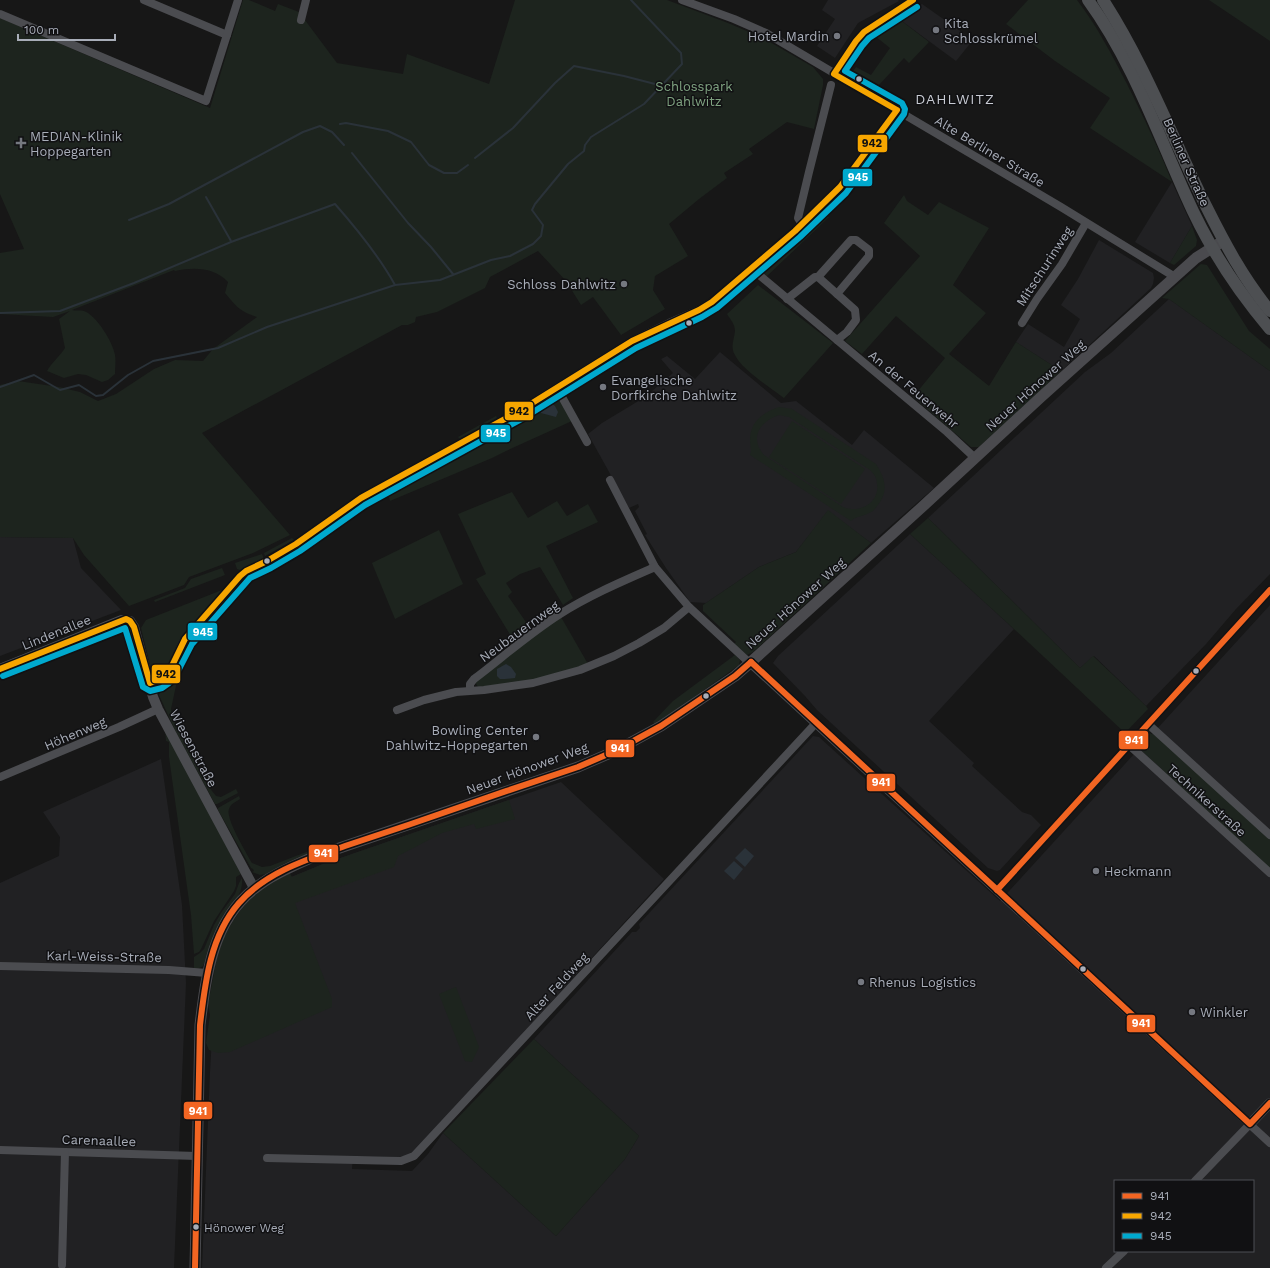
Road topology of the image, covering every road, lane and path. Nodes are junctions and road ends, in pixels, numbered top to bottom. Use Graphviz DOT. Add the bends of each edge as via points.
graph roads {
  1 [pos="144,0"];
  2 [pos="238,0"];
  3 [pos="306,0"];
  4 [pos="682,0"];
  5 [pos="914,0"];
  6 [pos="1088,0"];
  7 [pos="1103,0"];
  8 [pos="0,14"];
  9 [pos="301,20"];
  10 [pos="227,35"];
  11 [pos="834,74"];
  12 [pos="831,85"];
  13 [pos="897,110"];
  14 [pos="1086,223"];
  15 [pos="802,224"];
  16 [pos="1223,241"];
  17 [pos="1212,247"];
  18 [pos="752,269"];
  19 [pos="818,277"];
  20 [pos="1176,277"];
  21 [pos="837,294"];
  22 [pos="787,299"];
  23 [pos="1270,311"];
  24 [pos="1022,322"];
  25 [pos="1270,329"];
  26 [pos="837,340"];
  27 [pos="558,388"];
  28 [pos="588,442"];
  29 [pos="975,458"];
  30 [pos="610,480"];
  31 [pos="656,567"];
  32 [pos="1270,590"];
  33 [pos="689,607"];
  34 [pos="122,620"];
  35 [pos="751,662"];
  36 [pos="0,668"];
  37 [pos="150,683"];
  38 [pos="470,690"];
  39 [pos="158,709"];
  40 [pos="397,710"];
  41 [pos="816,723"];
  42 [pos="1148,724"];
  43 [pos="1129,745"];
  44 [pos="0,778"];
  45 [pos="1270,835"];
  46 [pos="1270,873"];
  47 [pos="254,888"];
  48 [pos="997,890"];
  49 [pos="0,966"];
  50 [pos="207,973"];
  51 [pos="1270,1103"];
  52 [pos="1250,1124"];
  53 [pos="1270,1143"];
  54 [pos="0,1150"];
  55 [pos="65,1152"];
  56 [pos="197,1156"];
  57 [pos="267,1158"];
  58 [pos="1196,1180"];
  59 [pos="1123,1252"];
  60 [pos="62,1265"];
  61 [pos="195,1268"];
  62 [pos="1106,1268"];
  1 -- 10 [label="street"];
  2 -- 10 [label="street"];
  3 -- 9 [label="street"];
  4 -- 11 [label="street, Alte Berliner Straße" via="766,33"];
  5 -- 11 [label="street" via="864,32"];
  6 -- 17 [label="main road, Berliner Straße" via="1130,72"];
  7 -- 16 [label="main road, Berliner Straße" via="1142,68"];
  8 -- 10 [label="street" via="206,101"];
  11 -- 13 [label="street, Alte Berliner Straße"];
  12 -- 15 [label="street" via="798,218"];
  13 -- 14 [label="street, Alte Berliner Straße"];
  13 -- 15 [label="street" via="840,187"];
  14 -- 20 [label="street, Alte Berliner Straße"];
  14 -- 24 [label="street, Mitschurinweg" via="1062,264"];
  15 -- 18 [label="street"];
  16 -- 17 [label="main road, Neuer Hönower Weg"];
  16 -- 23 [label="main road, Berliner Straße" via="1248,282"];
  17 -- 20 [label="main road, Neuer Hönower Weg"];
  17 -- 25 [label="main road, Berliner Straße" via="1253,309"];
  18 -- 22 [label="street, An der Feuerwehr"];
  18 -- 27 [label="street" via="699,310 632,340"];
  19 -- 21 [label="street"];
  19 -- 21 [label="street" via="851,240 856,240 869,250 869,256"];
  19 -- 22 [label="street"];
  20 -- 29 [label="main road, Neuer Hönower Weg"];
  21 -- 26 [label="street" via="855,310 856,320"];
  22 -- 26 [label="street, An der Feuerwehr"];
  26 -- 29 [label="street, An der Feuerwehr"];
  27 -- 28 [label="street"];
  27 -- 37 [label="street" via="360,498 296,544 246,571 185,640 165,677"];
  29 -- 35 [label="main road, Neuer Hönower Weg"];
  30 -- 31 [label="street"];
  31 -- 33 [label="street"];
  31 -- 38 [label="street, Neubauernweg" via="560,613 474,679 470,684"];
  32 -- 42 [label="street"];
  33 -- 35 [label="street"];
  33 -- 38 [label="street" via="664,628 620,654 580,670 533,683"];
  34 -- 36 [label="street, Lindenallee"];
  34 -- 37 [label="street, Wiesenstraße" via="130,620 134,627"];
  35 -- 41 [label="street"];
  35 -- 47 [label="main road, Neuer Hönower Weg" via="735,676 661,726 615,750 578,766 313,857"];
  37 -- 39 [label="street, Wiesenstraße"];
  38 -- 40 [label="street" via="437,696"];
  39 -- 44 [label="street, Höhenweg"];
  39 -- 47 [label="street, Wiesenstraße"];
  41 -- 48 [label="street"];
  41 -- 57 [label="street, Alter Feldweg" via="414,1156 401,1161"];
  42 -- 43 [label="street"];
  42 -- 45 [label="street, Technikerstraße"];
  43 -- 46 [label="street, Technikerstraße"];
  43 -- 48 [label="street"];
  47 -- 50 [label="main road, Neuer Hönower Weg" via="244,897 226,923"];
  48 -- 52 [label="street"];
  49 -- 50 [label="street, Karl-Weiss-Straße"];
  50 -- 56 [label="main road, Neuer Hönower Weg" via="200,1025"];
  51 -- 52 [label="street"];
  52 -- 53 [label="street"];
  52 -- 58 [label="street"];
  54 -- 55 [label="street, Carenaallee"];
  55 -- 56 [label="street, Carenaallee"];
  55 -- 60 [label="street"];
  56 -- 61 [label="main road, Neuer Hönower Weg"];
  59 -- 62 [label="street"];
}
